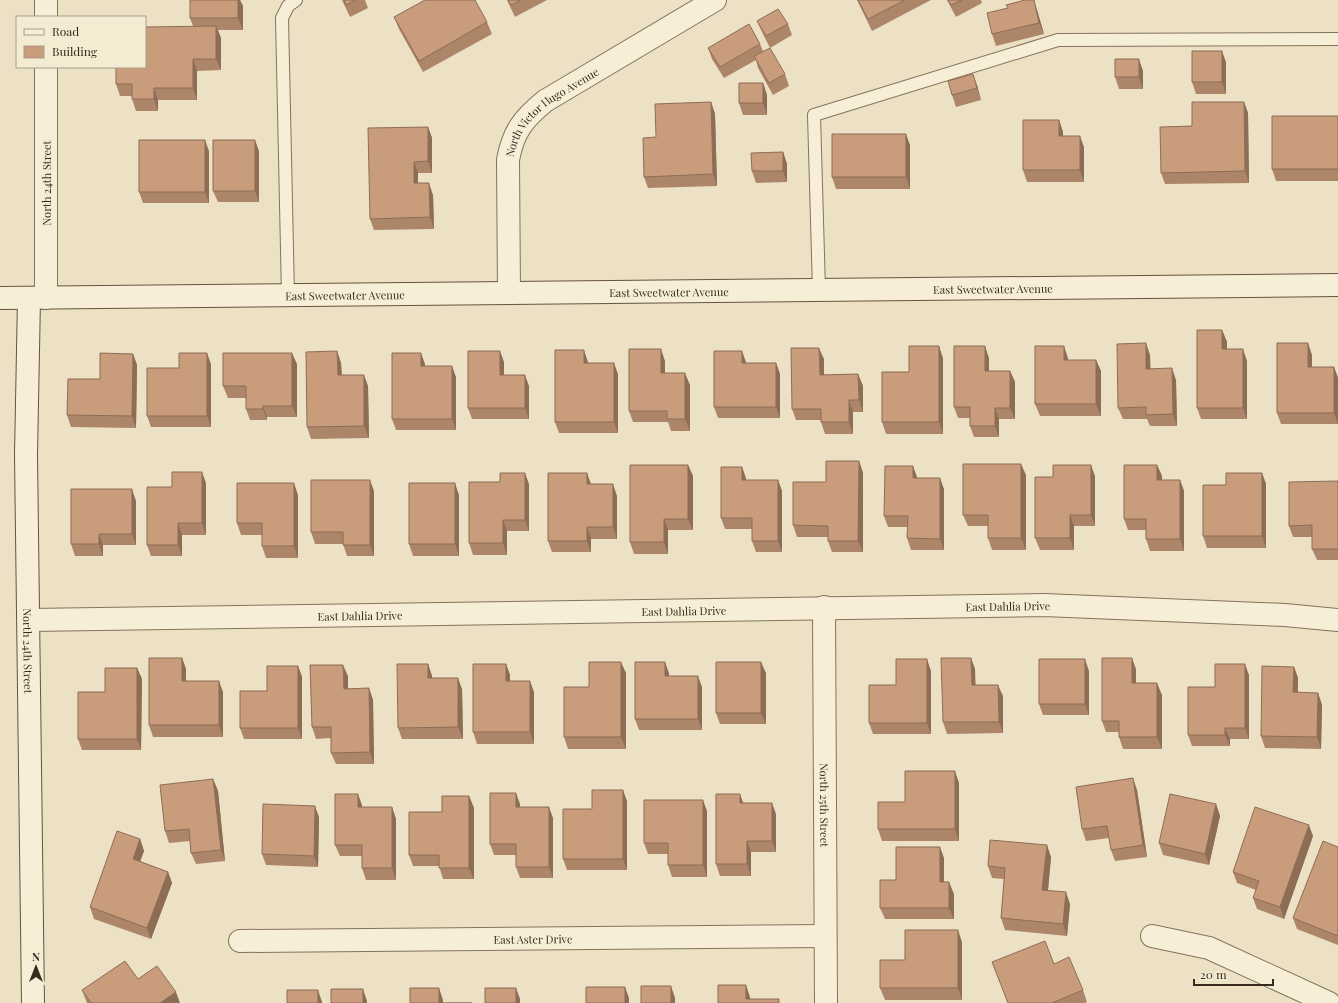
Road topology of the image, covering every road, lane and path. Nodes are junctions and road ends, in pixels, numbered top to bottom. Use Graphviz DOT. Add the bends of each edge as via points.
graph roads {
  1 [pos="46,0"];
  2 [pos="296,0"];
  3 [pos="715,0"];
  4 [pos="46,16"];
  5 [pos="1338,39"];
  6 [pos="46,68"];
  7 [pos="1338,285"];
  8 [pos="818,290"];
  9 [pos="508,293"];
  10 [pos="288,296"];
  11 [pos="0,298"];
  12 [pos="37,298"];
  13 [pos="824,607"];
  14 [pos="29,620"];
  15 [pos="1338,620"];
  16 [pos="825,936"];
  17 [pos="1152,936"];
  18 [pos="240,941"];
  19 [pos="33,1003"];
  20 [pos="826,1003"];
  21 [pos="1329,1003"];
  1 -- 4 [label="street"];
  2 -- 10 [label="lane" via="288,6 282,18"];
  3 -- 9 [label="street, North Victor Hugo Avenue" via="545,101 530,113 518,128 508,160"];
  5 -- 8 [label="lane" via="1058,40 814,115"];
  6 -- 12 [label="street, North 24th Street"];
  7 -- 8 [label="street, East Sweetwater Avenue"];
  8 -- 9 [label="street, East Sweetwater Avenue"];
  9 -- 10 [label="street, East Sweetwater Avenue"];
  10 -- 12 [label="street, East Sweetwater Avenue"];
  11 -- 12 [label="street, East Sweetwater Avenue"];
  12 -- 14 [label="street, North 24th Street" via="26,455"];
  13 -- 14 [label="street, East Dahlia Drive"];
  13 -- 15 [label="street, East Dahlia Drive" via="1044,605 1278,614"];
  13 -- 16 [label="street, North 25th Street"];
  14 -- 19 [label="street, North 24th Street"];
  16 -- 18 [label="street, East Aster Drive"];
  16 -- 20 [label="street, North 25th Street"];
  17 -- 21 [label="street" via="1209,948"];
}
